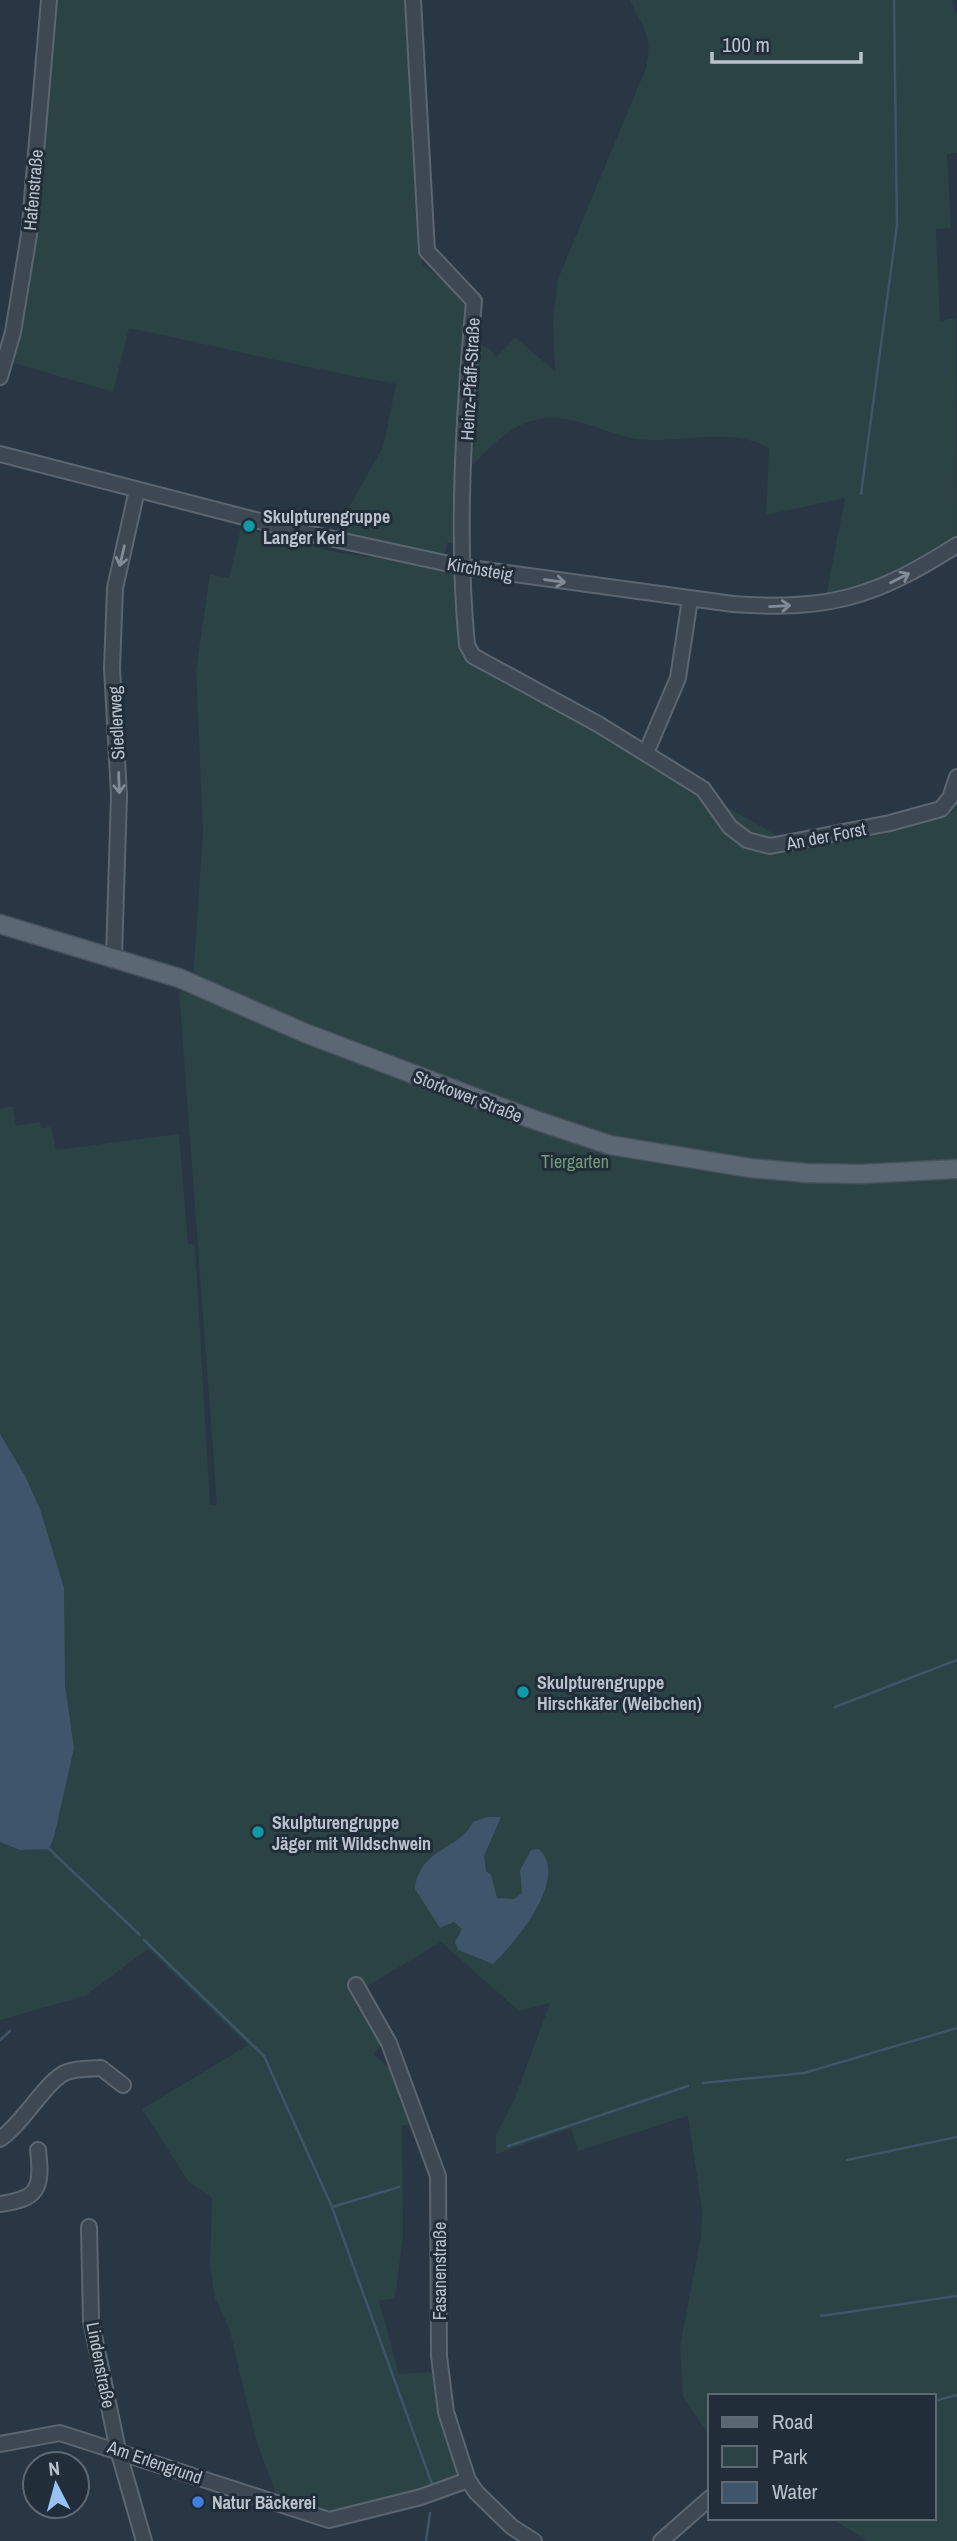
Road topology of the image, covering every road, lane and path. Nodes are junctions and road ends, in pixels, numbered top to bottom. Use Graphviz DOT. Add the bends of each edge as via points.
graph roads {
  1 [pos="48,0"];
  2 [pos="413,0"];
  3 [pos="0,377"];
  4 [pos="0,454"];
  5 [pos="137,490"];
  6 [pos="957,545"];
  7 [pos="463,567"];
  8 [pos="690,599"];
  9 [pos="646,753"];
  10 [pos="957,777"];
  11 [pos="0,925"];
  12 [pos="114,957"];
  13 [pos="957,1169"];
  14 [pos="356,1985"];
  15 [pos="123,2085"];
  16 [pos="0,2139"];
  17 [pos="38,2150"];
  18 [pos="0,2204"];
  19 [pos="89,2227"];
  20 [pos="0,2444"];
  21 [pos="118,2450"];
  22 [pos="468,2480"];
  23 [pos="708,2500"];
  24 [pos="144,2541"];
  25 [pos="534,2541"];
  26 [pos="661,2541"];
  1 -- 3 [label="street, Hafenstraße" via="29,236"];
  2 -- 7 [label="street, Heinz-Pfaff-Straße" via="427,251 474,301 467,379"];
  4 -- 5 [label="street, Kirchsteig"];
  5 -- 7 [label="street, Kirchsteig"];
  5 -- 12 [label="street, Siedlerweg, one-way" via="115,588 112,668 119,795"];
  8 -- 6 [label="street, Kirchsteig, one-way" via="771,607 844,601 879,589"];
  7 -- 8 [label="street, Kirchsteig, one-way"];
  7 -- 9 [label="street, An der Forst" via="467,645 473,656"];
  8 -- 9 [label="street" via="678,678"];
  9 -- 10 [label="street, An der Forst" via="703,789 730,827 747,840 770,846 941,809"];
  11 -- 12 [label="main road, Storkower Straße"];
  12 -- 13 [label="main road, Storkower Straße" via="179,978 424,1079 610,1145 806,1173"];
  14 -- 22 [label="street, Fasanenstraße" via="389,2043 436,2169 439,2356 446,2412"];
  15 -- 16 [label="street" via="101,2068 67,2072"];
  17 -- 18 [label="street" via="33,2195"];
  19 -- 21 [label="street, Lindenstraße" via="91,2321"];
  20 -- 21 [label="street, Am Erlengrund" via="61,2433"];
  21 -- 22 [label="street, Am Erlengrund" via="329,2520"];
  21 -- 24 [label="street, Lindenstraße"];
  22 -- 25 [label="street, Fasanenstraße" via="489,2507"];
  23 -- 26 [label="street"];
}
